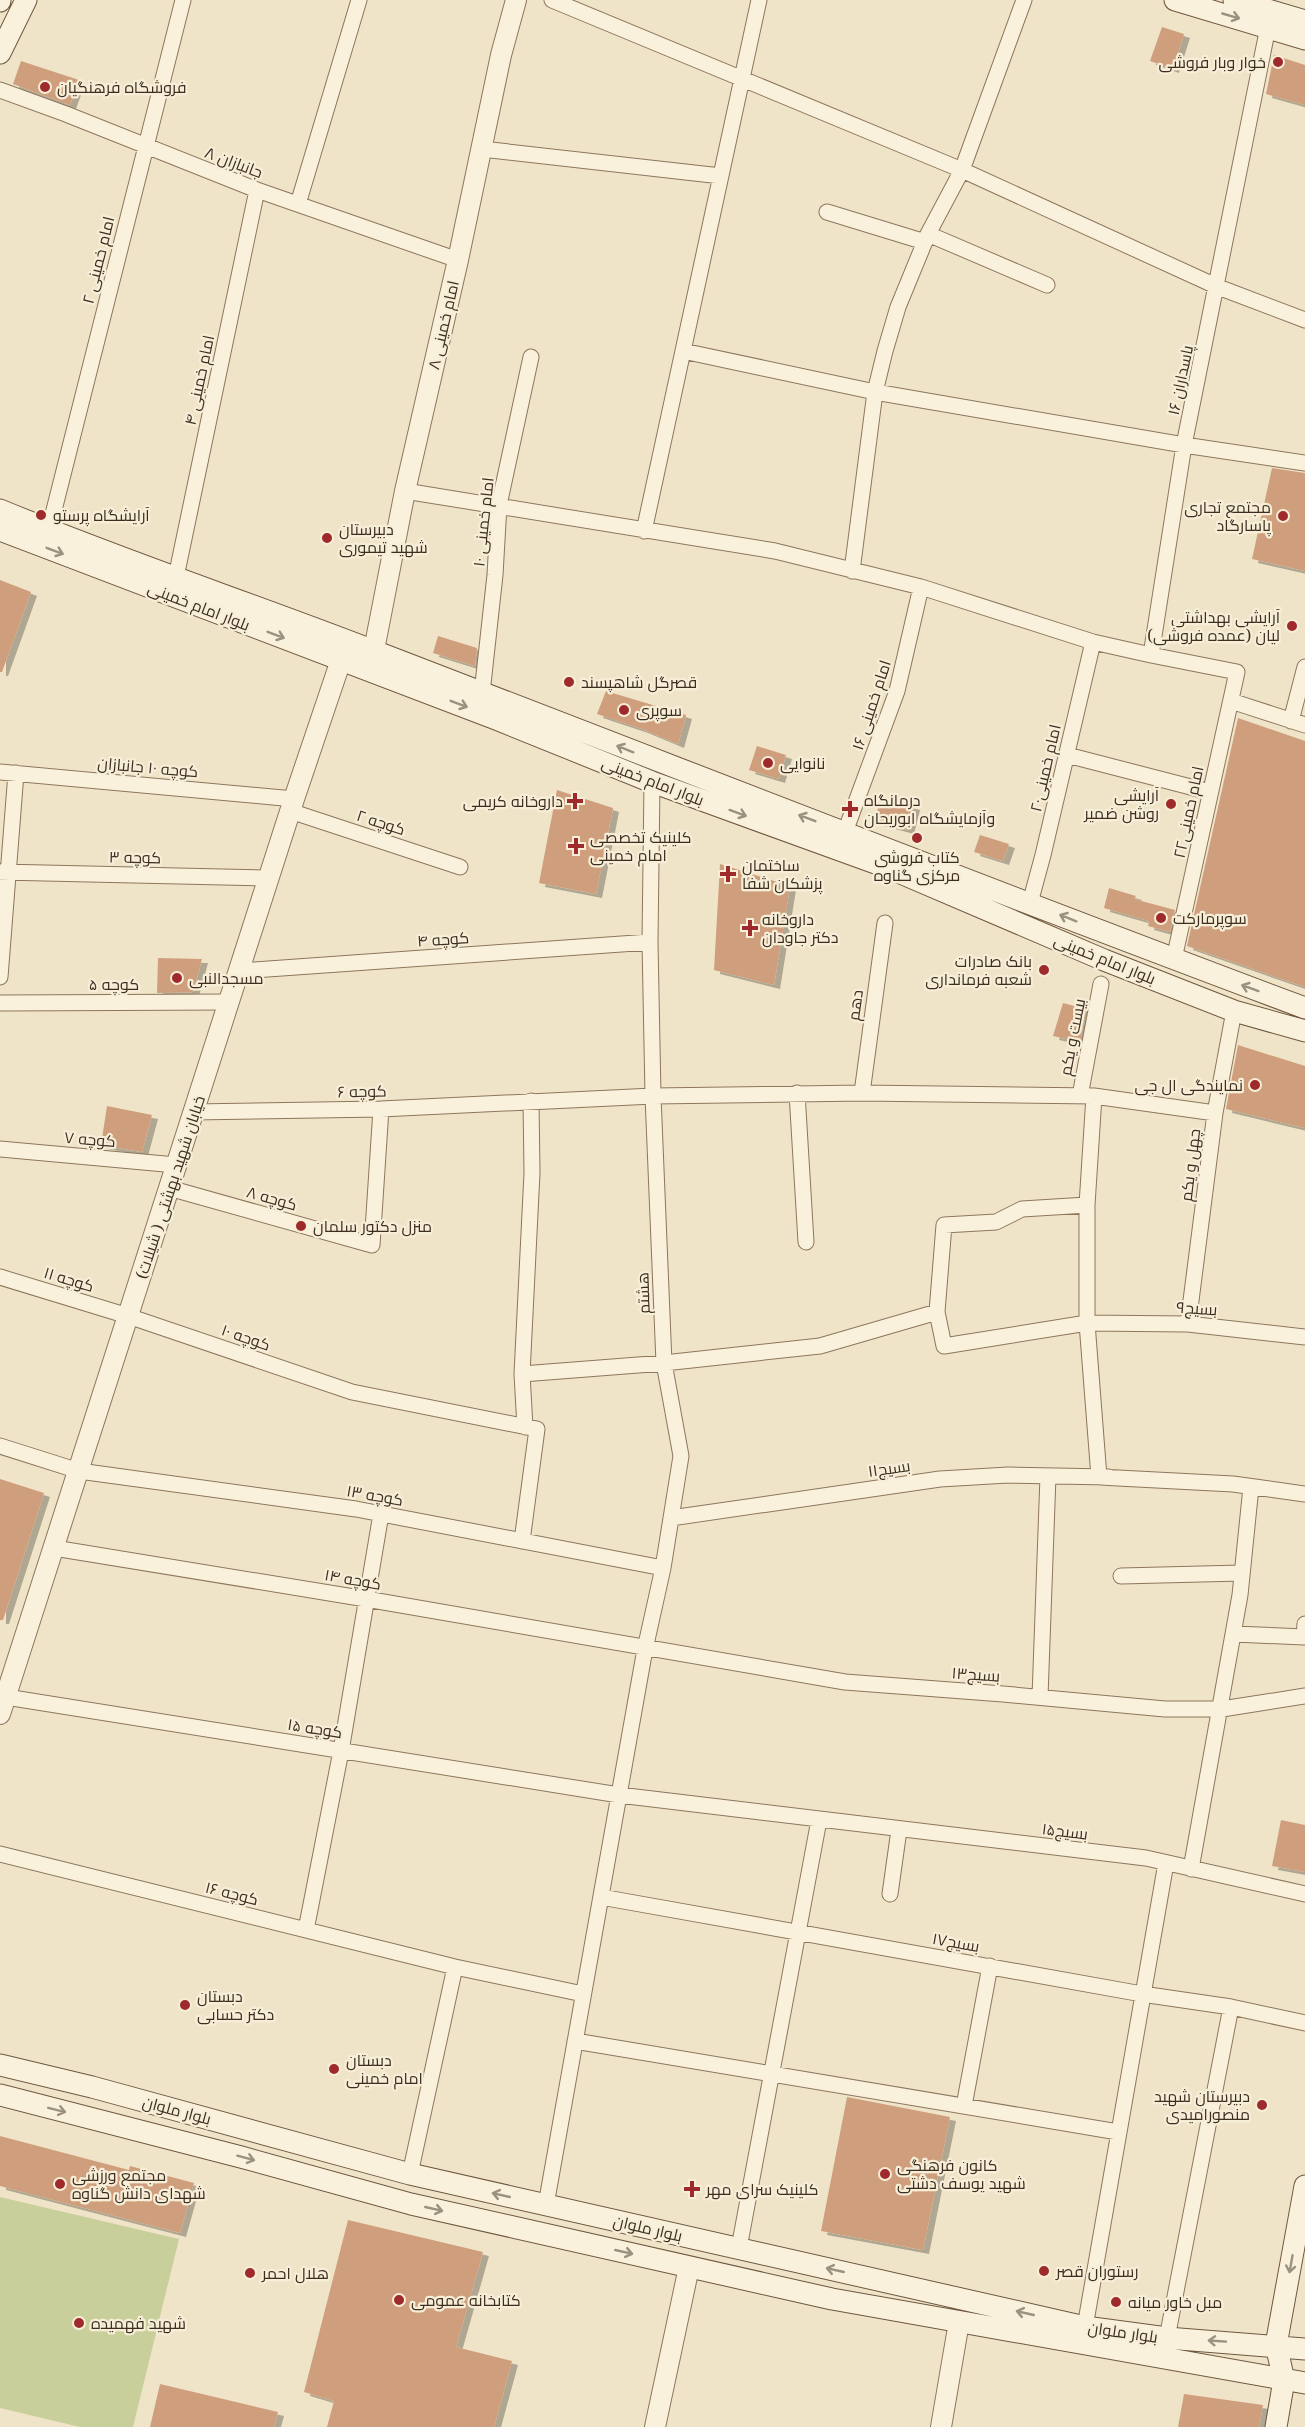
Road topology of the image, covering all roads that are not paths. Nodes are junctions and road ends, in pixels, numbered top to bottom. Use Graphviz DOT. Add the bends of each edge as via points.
graph roads {
  1 [pos="26,0"];
  2 [pos="183,0"];
  3 [pos="359,0"];
  4 [pos="516,0"];
  5 [pos="552,0"];
  6 [pos="759,0"];
  7 [pos="1024,0"];
  8 [pos="1175,0"];
  9 [pos="1234,0"];
  10 [pos="1269,12"];
  11 [pos="1305,21"];
  12 [pos="1305,39"];
  13 [pos="0,53"];
  14 [pos="742,79"];
  15 [pos="0,90"];
  16 [pos="145,147"];
  17 [pos="482,148"];
  18 [pos="962,170"];
  19 [pos="721,176"];
  20 [pos="257,190"];
  21 [pos="298,204"];
  22 [pos="827,212"];
  23 [pos="926,238"];
  24 [pos="458,260"];
  25 [pos="1047,285"];
  26 [pos="1218,287"];
  27 [pos="1305,320"];
  28 [pos="683,351"];
  29 [pos="531,357"];
  30 [pos="875,392"];
  31 [pos="1184,445"];
  32 [pos="1305,463"];
  33 [pos="405,491"];
  34 [pos="499,505"];
  35 [pos="0,510"];
  36 [pos="0,530"];
  37 [pos="49,530"];
  38 [pos="644,531"];
  39 [pos="852,572"];
  40 [pos="176,577"];
  41 [pos="921,586"];
  42 [pos="1093,642"];
  43 [pos="374,650"];
  44 [pos="1151,655"];
  45 [pos="341,660"];
  46 [pos="1305,667"];
  47 [pos="482,693"];
  48 [pos="1231,701"];
  49 [pos="1298,723"];
  50 [pos="1067,755"];
  51 [pos="0,772"];
  52 [pos="16,773"];
  53 [pos="652,782"];
  54 [pos="1210,792"];
  55 [pos="292,805"];
  56 [pos="845,832"];
  57 [pos="460,867"];
  58 [pos="4,873"];
  59 [pos="268,878"];
  60 [pos="1030,903"];
  61 [pos="885,923"];
  62 [pos="650,942"];
  63 [pos="1174,959"];
  64 [pos="239,971"];
  65 [pos="1210,973"];
  66 [pos="0,977"];
  67 [pos="1101,984"];
  68 [pos="1201,998"];
  69 [pos="229,1002"];
  70 [pos="0,1003"];
  71 [pos="1305,1008"];
  72 [pos="1233,1011"];
  73 [pos="1305,1031"];
  74 [pos="797,1093"];
  75 [pos="862,1093"];
  76 [pos="652,1096"];
  77 [pos="1087,1096"];
  78 [pos="531,1101"];
  79 [pos="381,1109"];
  80 [pos="193,1113"];
  81 [pos="1215,1113"];
  82 [pos="0,1149"];
  83 [pos="176,1165"];
  84 [pos="169,1188"];
  85 [pos="1087,1205"];
  86 [pos="806,1242"];
  87 [pos="0,1277"];
  88 [pos="937,1312"];
  89 [pos="128,1316"];
  90 [pos="1087,1323"];
  91 [pos="1188,1324"];
  92 [pos="1305,1336"];
  93 [pos="664,1362"];
  94 [pos="522,1374"];
  95 [pos="525,1427"];
  96 [pos="0,1446"];
  97 [pos="79,1471"];
  98 [pos="1048,1476"];
  99 [pos="1107,1477"];
  100 [pos="1251,1487"];
  101 [pos="1305,1494"];
  102 [pos="381,1514"];
  103 [pos="671,1518"];
  104 [pos="522,1541"];
  105 [pos="54,1548"];
  106 [pos="663,1568"];
  107 [pos="1242,1573"];
  108 [pos="1121,1576"];
  109 [pos="366,1599"];
  110 [pos="1305,1624"];
  111 [pos="1234,1634"];
  112 [pos="645,1649"];
  113 [pos="1305,1696"];
  114 [pos="1040,1697"];
  115 [pos="3,1706"];
  116 [pos="1222,1709"];
  117 [pos="341,1751"];
  118 [pos="619,1795"];
  119 [pos="819,1820"];
  120 [pos="899,1830"];
  121 [pos="0,1854"];
  122 [pos="1166,1863"];
  123 [pos="1191,1869"];
  124 [pos="890,1894"];
  125 [pos="1305,1894"];
  126 [pos="601,1897"];
  127 [pos="306,1930"];
  128 [pos="798,1932"];
  129 [pos="990,1966"];
  130 [pos="455,1967"];
  131 [pos="583,1994"];
  132 [pos="1142,1994"];
  133 [pos="1231,2007"];
  134 [pos="1305,2023"];
  135 [pos="575,2041"];
  136 [pos="0,2065"];
  137 [pos="771,2074"];
  138 [pos="0,2095"];
  139 [pos="964,2106"];
  140 [pos="1118,2132"];
  141 [pos="410,2174"];
  142 [pos="1305,2186"];
  143 [pos="546,2205"];
  144 [pos="739,2248"];
  145 [pos="776,2257"];
  146 [pos="689,2267"];
  147 [pos="769,2285"];
  148 [pos="959,2322"];
  149 [pos="1085,2327"];
  150 [pos="1167,2338"];
  151 [pos="1276,2345"];
  152 [pos="1305,2350"];
  153 [pos="1295,2382"];
  154 [pos="655,2427"];
  155 [pos="941,2427"];
  156 [pos="1276,2427"];
  1 -- 13 [label="main road"];
  2 -- 16 [label="street, امام خمینی ۲"];
  3 -- 21 [label="street"];
  4 -- 17 [label="street, امام خمینی ۸"];
  5 -- 14 [label="street"];
  6 -- 14 [label="street"];
  7 -- 18 [label="street"];
  8 -- 10 [label="main road, one-way"];
  9 -- 10 [label="main road"];
  10 -- 11 [label="main road"];
  10 -- 12 [label="main road"];
  10 -- 26 [label="street, پاسداران ۱۶"];
  14 -- 18 [label="street"];
  14 -- 19 [label="street"];
  15 -- 16 [label="street, جانبازان ۸"];
  16 -- 20 [label="street, جانبازان ۸"];
  16 -- 37 [label="street, امام خمینی ۲"];
  17 -- 19 [label="street"];
  17 -- 24 [label="street, امام خمینی ۸"];
  18 -- 23 [label="street"];
  18 -- 26 [label="street"];
  19 -- 28 [label="street"];
  20 -- 21 [label="street, جانبازان ۸"];
  20 -- 40 [label="street, امام خمینی ۴"];
  21 -- 24 [label="street, جانبازان ۸"];
  22 -- 23 [label="street"];
  23 -- 25 [label="street"];
  23 -- 30 [label="street" via="898,308"];
  24 -- 33 [label="street, امام خمینی ۸"];
  26 -- 27 [label="street"];
  26 -- 31 [label="street, پاسداران ۱۶"];
  28 -- 30 [label="street"];
  28 -- 38 [label="street"];
  29 -- 34 [label="street, امام خمینی ۱۰"];
  30 -- 31 [label="street"];
  30 -- 39 [label="street"];
  31 -- 32 [label="street"];
  31 -- 44 [label="street, پاسداران ۱۶"];
  33 -- 34 [label="street"];
  33 -- 43 [label="street, امام خمینی ۸"];
  34 -- 38 [label="street"];
  34 -- 47 [label="street, امام خمینی ۱۰"];
  35 -- 37 [label="main road, بلوار امام خمینی"];
  36 -- 45 [label="main road, بلوار امام خمینی, one-way"];
  37 -- 40 [label="main road, بلوار امام خمینی"];
  38 -- 39 [label="street" via="775,551"];
  39 -- 41 [label="street"];
  40 -- 43 [label="main road, بلوار امام خمینی"];
  41 -- 42 [label="street"];
  41 -- 56 [label="street, امام خمینی ۱۶" via="897,691"];
  42 -- 44 [label="street"];
  42 -- 50 [label="street, امام خمینی۲۰"];
  43 -- 47 [label="main road, بلوار امام خمینی"];
  44 -- 48 [label="street, امام خمینی۲۲" via="1237,672"];
  45 -- 53 [label="main road, بلوار امام خمینی, one-way"];
  45 -- 55 [label="street, خیابان شهید بهشتی ( شیلات)"];
  46 -- 49 [label="street"];
  56 -- 47 [label="main road, بلوار امام خمینی, one-way"];
  48 -- 49 [label="street"];
  48 -- 54 [label="street, امام خمینی۲۲"];
  50 -- 54 [label="street"];
  50 -- 60 [label="street, امام خمینی۲۰"];
  51 -- 52 [label="street, کوچه ۱۰ جانبازان"];
  52 -- 55 [label="street, کوچه ۱۰ جانبازان"];
  52 -- 58 [label="street"];
  53 -- 62 [label="street, هشتم"];
  53 -- 68 [label="main road, بلوار امام خمینی, one-way" via="889,868"];
  54 -- 63 [label="street, امام خمینی۲۲"];
  55 -- 57 [label="street, کوچه ۲"];
  55 -- 59 [label="street, خیابان شهید بهشتی ( شیلات)"];
  56 -- 60 [label="main road, بلوار امام خمینی"];
  58 -- 59 [label="street, کوچه ۳"];
  58 -- 66 [label="street"];
  59 -- 64 [label="street, خیابان شهید بهشتی ( شیلات)"];
  63 -- 60 [label="main road, بلوار امام خمینی, one-way"];
  61 -- 75 [label="street, دهم"];
  62 -- 64 [label="street, کوچه ۴"];
  62 -- 76 [label="street, هشتم"];
  63 -- 65 [label="main road, بلوار امام خمینی"];
  64 -- 69 [label="street, خیابان شهید بهشتی ( شیلات)"];
  65 -- 68 [label="main road"];
  71 -- 65 [label="main road, بلوار امام خمینی, one-way"];
  67 -- 77 [label="street, بیست و یکم"];
  68 -- 72 [label="main road, بلوار امام خمینی"];
  69 -- 70 [label="street, کوچه ۵"];
  69 -- 80 [label="street, خیابان شهید بهشتی ( شیلات)"];
  72 -- 73 [label="main road, بلوار امام خمینی"];
  72 -- 81 [label="street, چهل و یکم"];
  74 -- 75 [label="street, کوچه ۶"];
  74 -- 76 [label="street, کوچه ۶"];
  74 -- 86 [label="street"];
  75 -- 77 [label="street, کوچه ۶"];
  76 -- 78 [label="street, کوچه ۶"];
  76 -- 93 [label="street, هشتم"];
  77 -- 81 [label="street, کوچه ۶"];
  77 -- 85 [label="street, بیست و یکم"];
  78 -- 79 [label="street, کوچه ۶"];
  78 -- 94 [label="street" via="532,1173"];
  79 -- 80 [label="street, کوچه ۶"];
  79 -- 84 [label="street, کوچه ۸" via="372,1245"];
  80 -- 83 [label="street, خیابان شهید بهشتی ( شیلات)"];
  81 -- 91 [label="street, چهل و یکم"];
  82 -- 83 [label="street, کوچه ۷"];
  83 -- 84 [label="street, خیابان شهید بهشتی ( شیلات)"];
  84 -- 89 [label="street, خیابان شهید بهشتی ( شیلات)"];
  85 -- 88 [label="street" via="1022,1209 996,1222 944,1225"];
  85 -- 90 [label="street, بیست و یکم"];
  87 -- 89 [label="street, کوچه ۱۱"];
  88 -- 90 [label="street, بسیج۹" via="944,1346"];
  88 -- 93 [label="street" via="820,1346"];
  89 -- 95 [label="street, کوچه ۱۰" via="351,1392"];
  89 -- 97 [label="street, خیابان شهید بهشتی ( شیلات)"];
  90 -- 91 [label="street, بسیج۹"];
  90 -- 99 [label="street, بیست و یکم"];
  91 -- 92 [label="street, بسیج۹"];
  93 -- 94 [label="street"];
  93 -- 103 [label="street, هشتم" via="681,1456"];
  94 -- 95 [label="street"];
  95 -- 104 [label="street" via="537,1429"];
  96 -- 97 [label="street, کوچه ۱۳"];
  97 -- 102 [label="street, کوچه ۱۳"];
  97 -- 105 [label="street, خیابان شهید بهشتی ( شیلات)"];
  98 -- 99 [label="street, بسیج۱۱"];
  98 -- 103 [label="street, بسیج۱۱" via="940,1479"];
  98 -- 114 [label="street"];
  99 -- 100 [label="street, بسیج۱۱"];
  100 -- 101 [label="street, بسیج۱۱"];
  100 -- 107 [label="street"];
  102 -- 104 [label="street, کوچه ۱۳"];
  102 -- 109 [label="street"];
  103 -- 106 [label="street, هشتم"];
  104 -- 106 [label="street, کوچه ۱۳"];
  105 -- 109 [label="street, کوچه ۱۴"];
  105 -- 115 [label="street, خیابان شهید بهشتی ( شیلات)"];
  106 -- 112 [label="street, هشتم"];
  107 -- 108 [label="street"];
  107 -- 111 [label="street"];
  109 -- 112 [label="street, کوچه ۱۴"];
  109 -- 117 [label="street"];
  110 -- 111 [label="street" via="1304,1637"];
  111 -- 116 [label="street"];
  112 -- 114 [label="street, بسیج۱۳" via="845,1682"];
  112 -- 118 [label="street, هشتم"];
  113 -- 116 [label="street, بسیج۱۳"];
  114 -- 116 [label="street, بسیج۱۳" via="1166,1709"];
  115 -- 117 [label="street, کوچه ۱۵"];
  116 -- 123 [label="street"];
  117 -- 118 [label="street, کوچه ۱۵"];
  117 -- 127 [label="street"];
  118 -- 119 [label="street, کوچه ۱۵"];
  118 -- 126 [label="street, هشتم"];
  119 -- 120 [label="street, بسیج۱۵"];
  119 -- 128 [label="street"];
  120 -- 122 [label="street, بسیج۱۵"];
  120 -- 124 [label="street"];
  121 -- 127 [label="street, کوچه ۱۶"];
  122 -- 123 [label="street, بسیج۱۵"];
  122 -- 132 [label="street"];
  123 -- 125 [label="street, بسیج۱۵"];
  126 -- 128 [label="street, بسیج۱۷"];
  126 -- 131 [label="street, هشتم"];
  127 -- 130 [label="street, کوچه ۱۶"];
  128 -- 129 [label="street, بسیج۱۷"];
  128 -- 137 [label="street"];
  129 -- 132 [label="street, بسیج۱۷"];
  129 -- 139 [label="street"];
  130 -- 131 [label="street, کوچه ۱۶"];
  130 -- 141 [label="street"];
  131 -- 135 [label="street, هشتم"];
  132 -- 133 [label="street, بسیج۱۷"];
  132 -- 140 [label="street"];
  133 -- 134 [label="street, بسیج۱۷"];
  133 -- 150 [label="street"];
  135 -- 137 [label="street"];
  135 -- 143 [label="street, هشتم"];
  136 -- 141 [label="main road, بلوار ملوان"];
  137 -- 139 [label="street"];
  137 -- 144 [label="street"];
  138 -- 146 [label="main road, بلوار ملوان, one-way" via="411,2204"];
  139 -- 140 [label="street"];
  140 -- 149 [label="street"];
  143 -- 141 [label="main road, بلوار ملوان, one-way"];
  142 -- 151 [label="main road, one-way"];
  143 -- 144 [label="main road, بلوار ملوان"];
  144 -- 145 [label="main road, بلوار ملوان"];
  145 -- 147 [label="main road"];
  149 -- 145 [label="main road, بلوار ملوان, one-way"];
  146 -- 147 [label="main road, بلوار ملوان"];
  146 -- 154 [label="street"];
  147 -- 148 [label="main road, بلوار ملوان"];
  148 -- 153 [label="main road, بلوار ملوان"];
  148 -- 155 [label="street"];
  149 -- 150 [label="main road, بلوار ملوان"];
  151 -- 150 [label="main road, بلوار ملوان, one-way"];
  151 -- 152 [label="main road, بلوار ملوان"];
  151 -- 153 [label="main road"];
  152 -- 153 [label="main road"];
  153 -- 156 [label="main road"];
}
